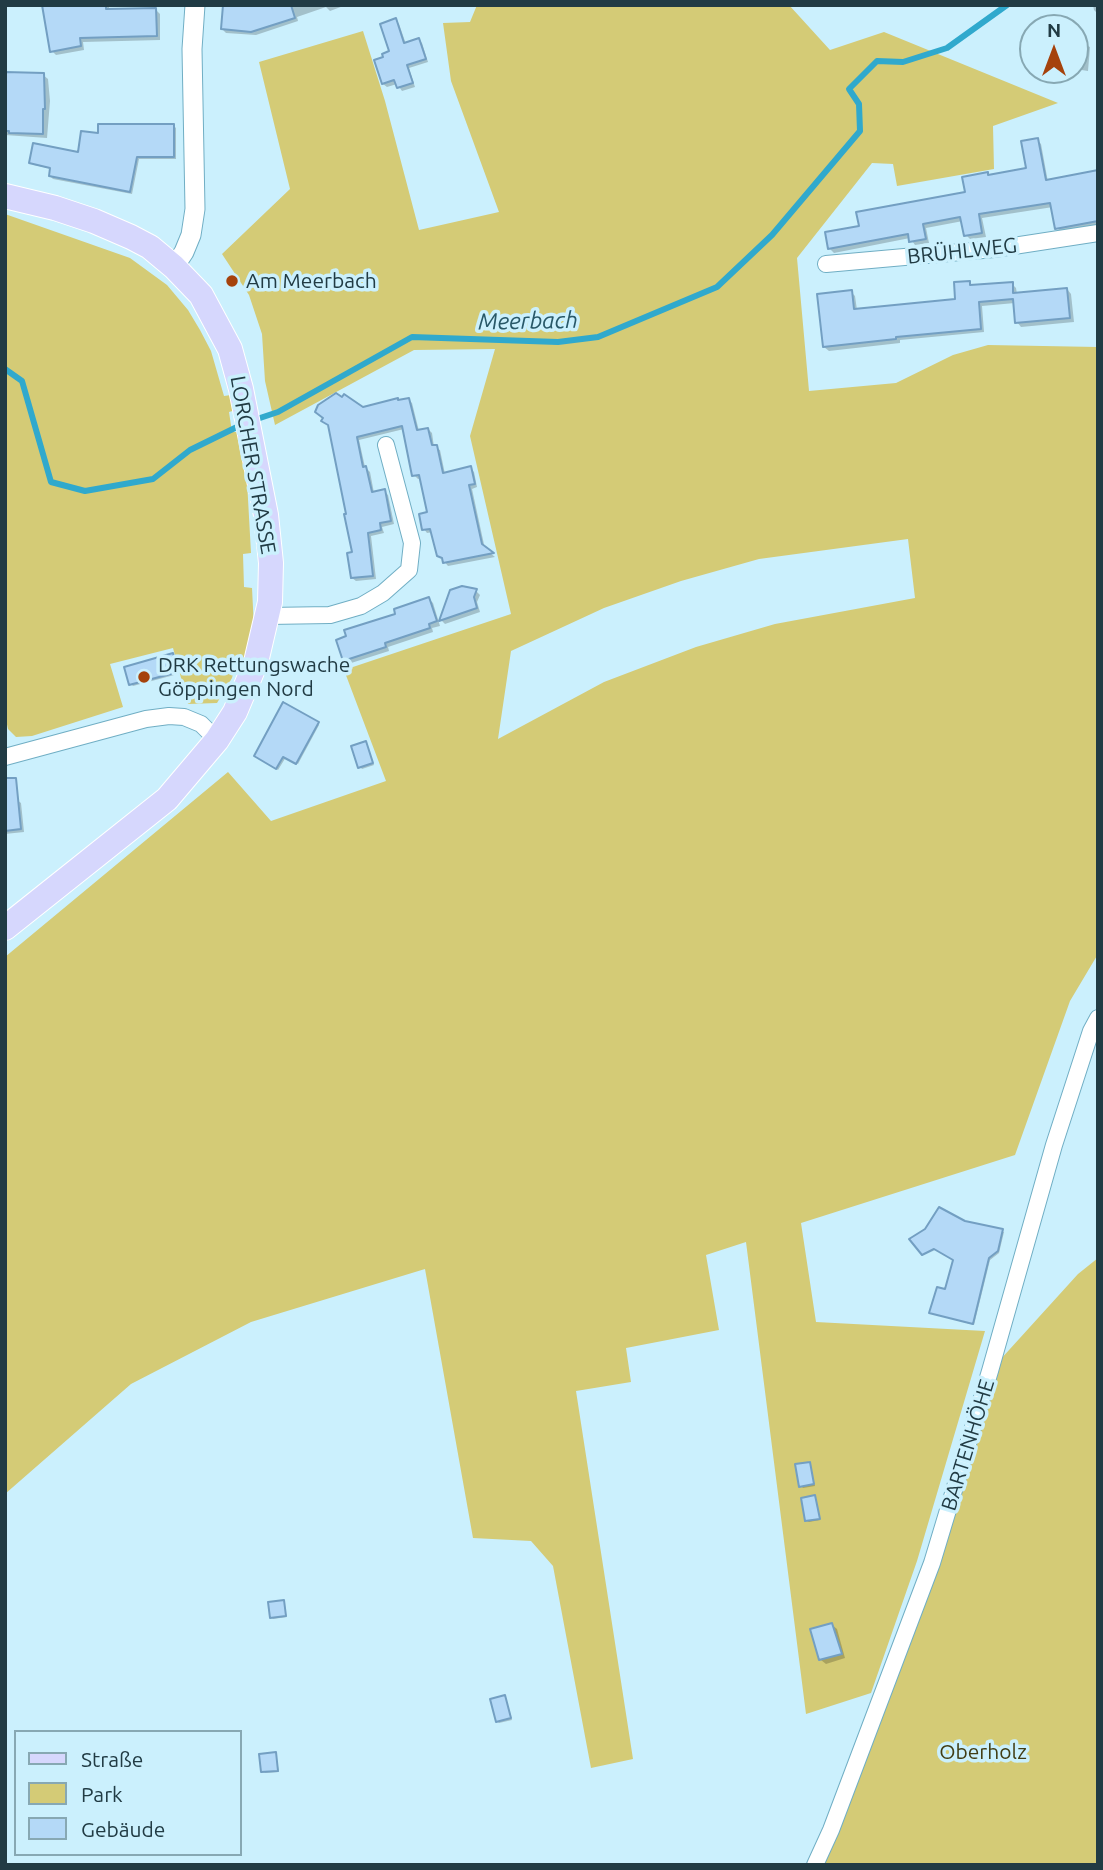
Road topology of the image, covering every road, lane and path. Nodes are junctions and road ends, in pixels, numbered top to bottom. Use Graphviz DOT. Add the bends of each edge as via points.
graph roads {
  1 [pos="195,5"];
  2 [pos="5,196"];
  3 [pos="1098,233"];
  4 [pos="826,264"];
  5 [pos="174,267"];
  6 [pos="386,446"];
  7 [pos="268,616"];
  8 [pos="217,740"];
  9 [pos="5,757"];
  10 [pos="5,928"];
  11 [pos="1098,1018"];
  12 [pos="815,1865"];
  1 -- 5 [label="street" via="195,209 191,235"];
  2 -- 5 [label="main road, LORCHER STRASSE" via="94,221 150,247"];
  3 -- 4 [label="street, BRÜHLWEG" via="994,249"];
  5 -- 7 [label="main road, LORCHER STRASSE" via="201,295 214,317 242,389 266,515 271,563"];
  6 -- 7 [label="street" via="412,543 409,570 361,606 330,615"];
  7 -- 8 [label="main road, LORCHER STRASSE" via="252,676"];
  8 -- 9 [label="street" via="201,724 169,716"];
  8 -- 10 [label="main road, LORCHER STRASSE" via="167,799"];
  11 -- 12 [label="street, BARTENHÖHE" via="1055,1145 932,1563"];
}
